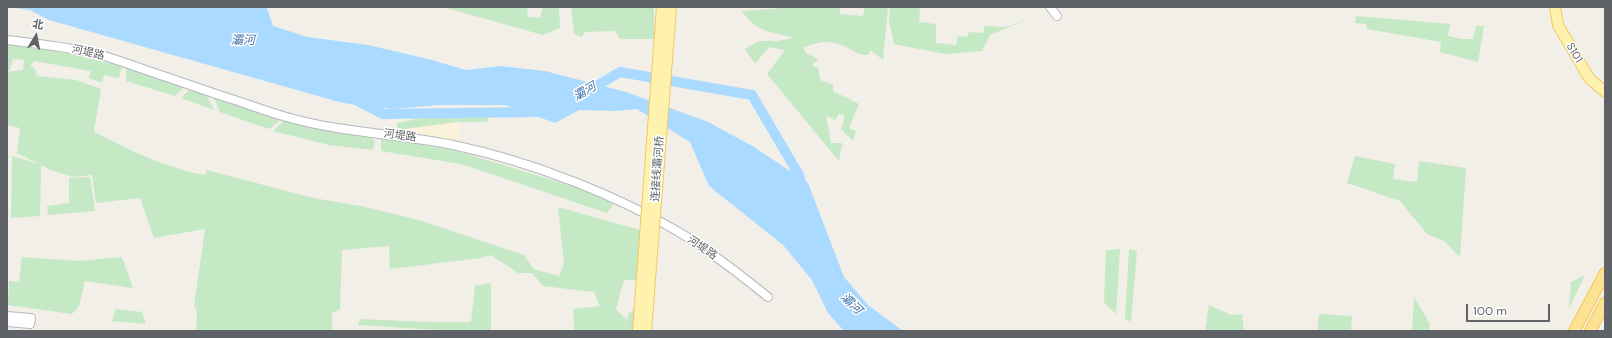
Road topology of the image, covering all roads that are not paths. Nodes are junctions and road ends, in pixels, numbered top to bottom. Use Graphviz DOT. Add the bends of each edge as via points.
graph roads {
  1 [pos="662,7"];
  2 [pos="671,7"];
  3 [pos="1050,7"];
  4 [pos="1555,7"];
  5 [pos="1057,16"];
  6 [pos="7,40"];
  7 [pos="1605,92"];
  8 [pos="1605,273"];
  9 [pos="768,296"];
  10 [pos="1605,303"];
  11 [pos="7,316"];
  12 [pos="7,322"];
  13 [pos="638,331"];
  14 [pos="646,331"];
  15 [pos="1574,331"];
  16 [pos="1590,331"];
  1 -- 13 [label="main road, 连接线灞河桥, bridge"];
  2 -- 14 [label="main road, 连接线灞河桥, bridge"];
  3 -- 5 [label="street"];
  4 -- 7 [label="main road, S101 / S101" via="1558,25 1589,78"];
  6 -- 9 [label="street, 河堤路" via="102,55 304,122 424,139 514,161 583,186 660,222 736,271"];
  8 -- 15 [label="highway"];
  10 -- 16 [label="highway"];
  11 -- 12 [label="street" via="31,318 30,324"];
}
